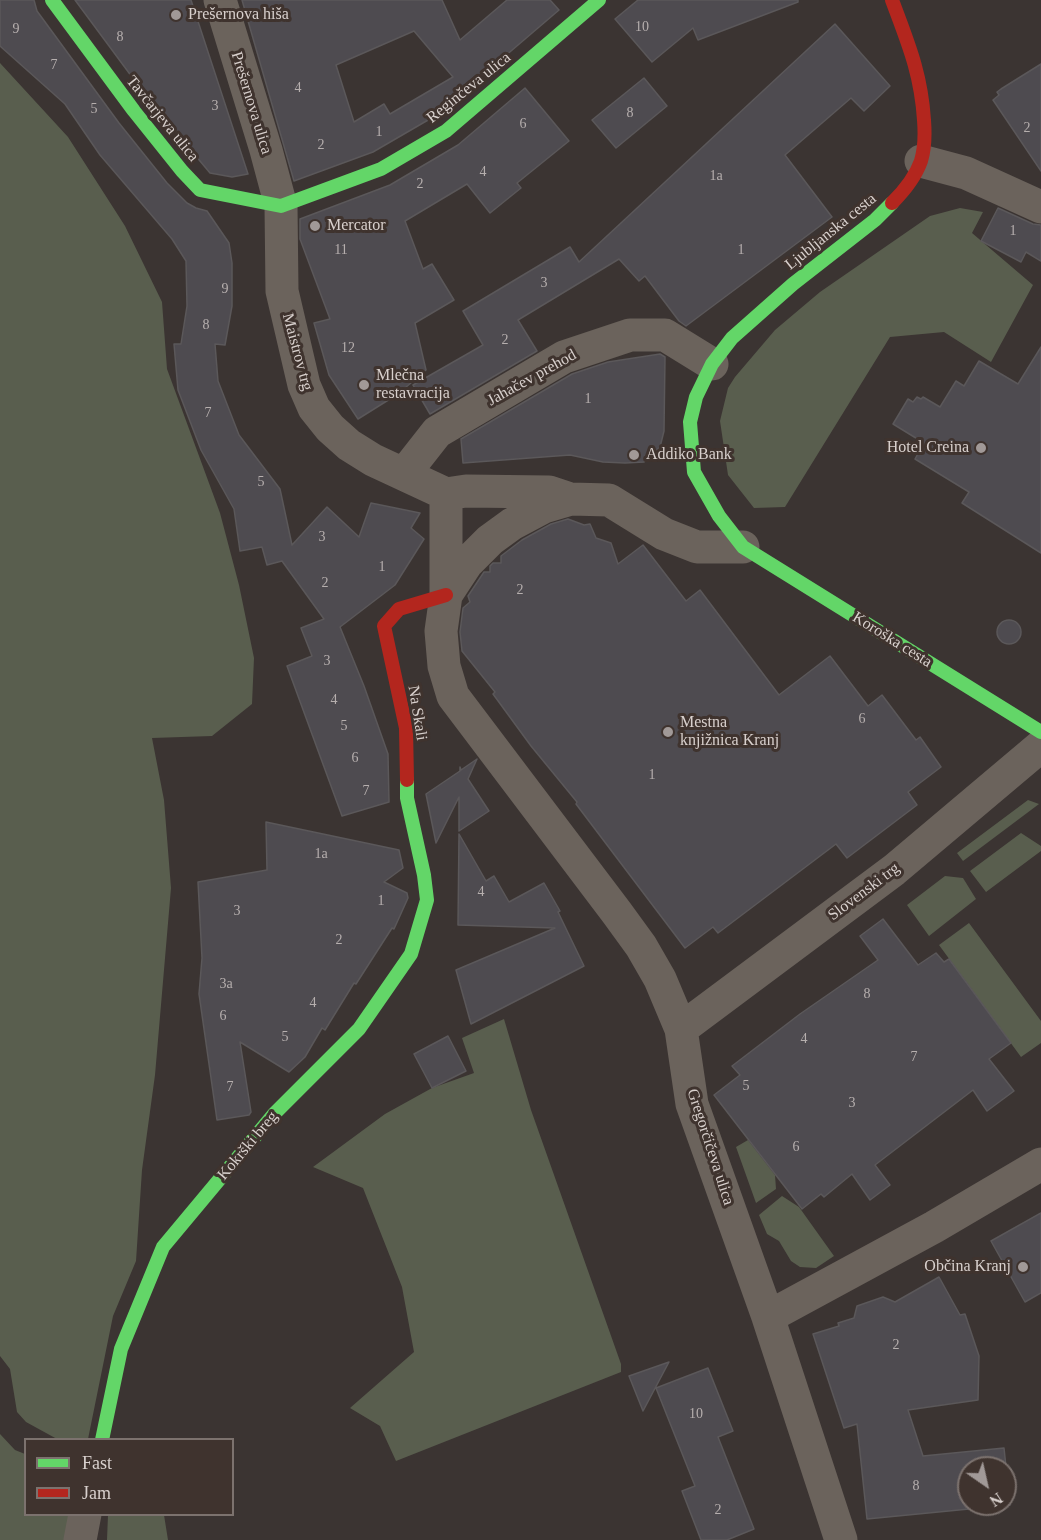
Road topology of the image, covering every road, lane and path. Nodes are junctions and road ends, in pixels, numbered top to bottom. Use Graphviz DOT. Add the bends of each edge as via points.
graph roads {
  1 [pos="52,0"];
  2 [pos="220,0"];
  3 [pos="598,0"];
  4 [pos="892,0"];
  5 [pos="921,161"];
  6 [pos="271,173"];
  7 [pos="281,206"];
  8 [pos="1041,207"];
  9 [pos="712,364"];
  10 [pos="404,474"];
  11 [pos="446,494"];
  12 [pos="571,499"];
  13 [pos="743,547"];
  14 [pos="446,595"];
  15 [pos="1041,732"];
  16 [pos="1041,746"];
  17 [pos="424,875"];
  18 [pos="681,1029"];
  19 [pos="1041,1164"];
  20 [pos="768,1317"];
  21 [pos="102,1438"];
  22 [pos="85,1516"];
  23 [pos="833,1536"];
  24 [pos="80,1540"];
  1 -- 7 [label="street, Tavčarjeva ulica" via="120,94 200,190"];
  2 -- 6 [label="street, Prešernova ulica"];
  3 -- 7 [label="street, Reginčeva ulica" via="446,131 381,169"];
  4 -- 5 [label="street, Ljubljanska cesta" via="922,90 925,136"];
  5 -- 8 [label="street" via="966,174"];
  5 -- 9 [label="street, Ljubljanska cesta" via="907,188 875,220 793,284 732,338"];
  6 -- 7 [label="street, Maistrov trg"];
  7 -- 10 [label="street, Maistrov trg" via="282,291 304,385 314,408 349,445"];
  9 -- 10 [label="street, Jahačev prehod" via="665,335 630,335 564,357 437,432"];
  9 -- 13 [label="street, Koroška cesta" via="696,397 690,422 694,472 719,516"];
  10 -- 11 [label="street, Maistrov trg"];
  11 -- 12 [label="street" via="549,492"];
  11 -- 14 [label="street"];
  12 -- 13 [label="street" via="609,500 664,534 698,547"];
  12 -- 14 [label="street" via="544,507 490,540 467,563"];
  13 -- 15 [label="street, Koroška cesta"];
  14 -- 17 [label="street, Na Skali" via="399,609 384,626 406,728 407,798"];
  14 -- 18 [label="street, Gregorčičeva ulica" via="441,631 444,666 453,696 641,946"];
  16 -- 18 [label="street, Slovenski trg" via="894,870"];
  17 -- 21 [label="street, Kokrški breg" via="427,900 411,954 359,1029 274,1114 163,1247 121,1349"];
  18 -- 20 [label="street, Gregorčičeva ulica" via="692,1104"];
  19 -- 20 [label="street"];
  20 -- 23 [label="street, Gregorčičeva ulica"];
  22 -- 24 [label="street"];
}
